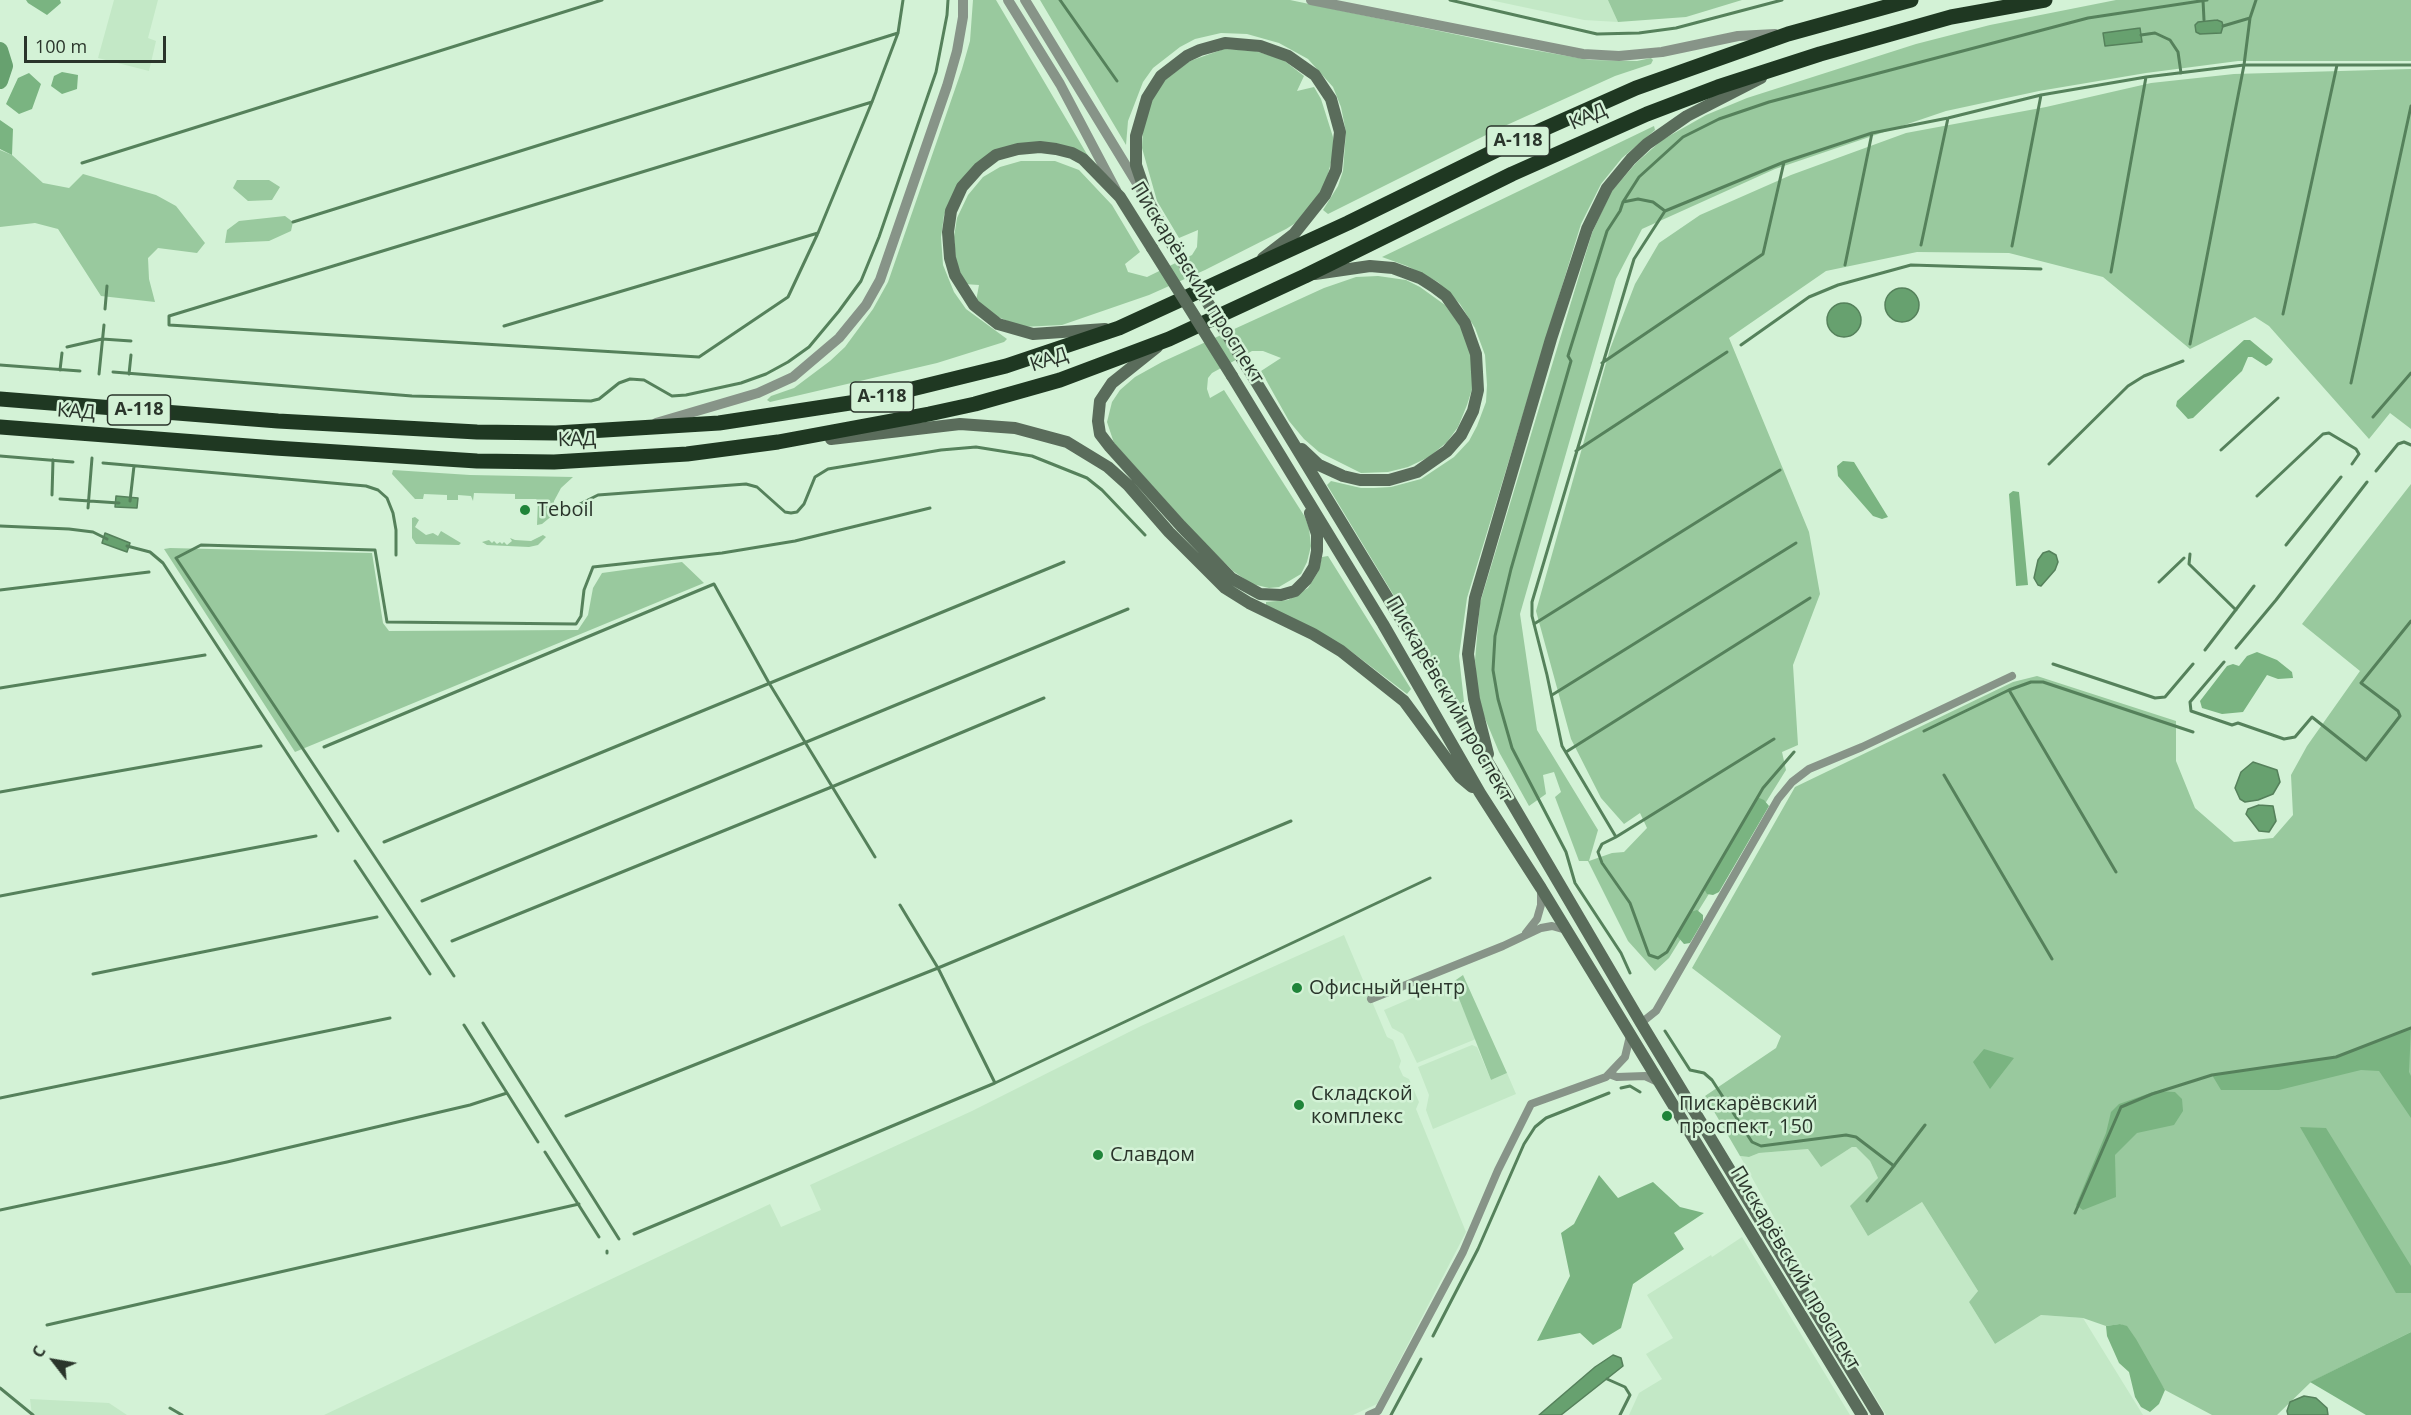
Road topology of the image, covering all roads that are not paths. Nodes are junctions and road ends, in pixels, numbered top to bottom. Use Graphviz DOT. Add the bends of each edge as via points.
graph roads {
  1 [pos="963,0"];
  2 [pos="1008,0"];
  3 [pos="1025,0"];
  4 [pos="1311,0"];
  5 [pos="1911,0"];
  6 [pos="2045,0"];
  7 [pos="1788,34"];
  8 [pos="1790,63"];
  9 [pos="1120,196"];
  10 [pos="1149,202"];
  11 [pos="1255,264"];
  12 [pos="1305,276"];
  13 [pos="1119,328"];
  14 [pos="1169,339"];
  15 [pos="0,399"];
  16 [pos="1282,424"];
  17 [pos="0,427"];
  18 [pos="637,428"];
  19 [pos="778,442"];
  20 [pos="1305,494"];
  21 [pos="2012,676"];
  22 [pos="1492,769"];
  23 [pos="1479,793"];
  24 [pos="1541,888"];
  25 [pos="1566,930"];
  26 [pos="1526,934"];
  27 [pos="1371,999"];
  28 [pos="1641,1023"];
  29 [pos="1630,1036"];
  30 [pos="1610,1074"];
  31 [pos="1658,1082"];
  32 [pos="1369,1415"];
  33 [pos="1862,1415"];
  34 [pos="1878,1415"];
  1 -- 18 [label="street" via="959,40 947,86 880,280 866,305 839,338 793,376 740,399"];
  2 -- 9 [label="street, Пискарёвский проспект" via="1060,84"];
  3 -- 10 [label="street, Пискарёвский проспект"];
  4 -- 7 [label="street" via="1583,54 1662,52 1738,36"];
  5 -- 7 [label="highway, КАД / А-118"];
  6 -- 8 [label="highway, КАД / А-118" via="1951,17"];
  7 -- 11 [label="highway, КАД / А-118" via="1636,88"];
  8 -- 12 [label="highway, КАД / А-118" via="1647,114 1512,174"];
  8 -- 22 [label="main road" via="1687,116 1647,144 1607,188 1587,230 1475,598 1468,654 1474,699"];
  9 -- 13 [label="main road" via="1072,153 1018,149 996,155 962,187 951,212 948,232 954,275 974,305 998,324 1033,334"];
  9 -- 20 [label="main road, Пискарёвский проспект, bridge"];
  10 -- 11 [label="main road" via="1136,165 1136,136 1142,110 1161,76 1187,56 1225,43 1260,46 1297,61 1323,86 1335,109 1340,152 1325,195 1307,219"];
  10 -- 16 [label="main road, Пискарёвский проспект, bridge"];
  11 -- 13 [label="highway, КАД / А-118"];
  12 -- 14 [label="highway, КАД / А-118"];
  12 -- 16 [label="main road" via="1370,266 1393,268 1434,286 1465,323 1474,343 1477,401 1469,423 1448,452 1417,472 1389,480 1360,480 1319,465"];
  13 -- 18 [label="highway, КАД / А-118" via="1006,366 863,401 718,423"];
  14 -- 19 [label="highway, КАД / А-118" via="1060,380 975,404"];
  14 -- 20 [label="main road" via="1120,375 1100,401 1100,434 1120,459 1231,578 1260,594 1295,591 1314,567 1317,534"];
  15 -- 18 [label="highway, КАД / А-118" via="477,432"];
  16 -- 22 [label="main road, Пискарёвский проспект"];
  17 -- 19 [label="highway, КАД / А-118" via="477,461 629,459"];
  19 -- 23 [label="main road" via="960,424 1015,428 1067,442 1108,467 1128,485 1226,588 1341,651 1396,695 1428,731 1460,777"];
  20 -- 23 [label="main road, Пискарёвский проспект"];
  21 -- 28 [label="street" via="1809,769 1792,782 1778,799 1656,1011"];
  22 -- 28 [label="main road, Пискарёвский проспект"];
  23 -- 24 [label="main road, Пискарёвский проспект"];
  24 -- 25 [label="main road, Пискарёвский проспект"];
  24 -- 26 [label="street" via="1537,919"];
  25 -- 26 [label="street" via="1552,926"];
  25 -- 29 [label="main road, Пискарёвский проспект"];
  26 -- 27 [label="street"];
  28 -- 34 [label="main road, Пискарёвский проспект"];
  29 -- 30 [label="street" via="1625,1057"];
  29 -- 31 [label="main road, Пискарёвский проспект"];
  30 -- 31 [label="street" via="1646,1076"];
  30 -- 32 [label="street" via="1531,1104 1447,1284 1378,1411"];
  31 -- 33 [label="main road, Пискарёвский проспект"];
}
